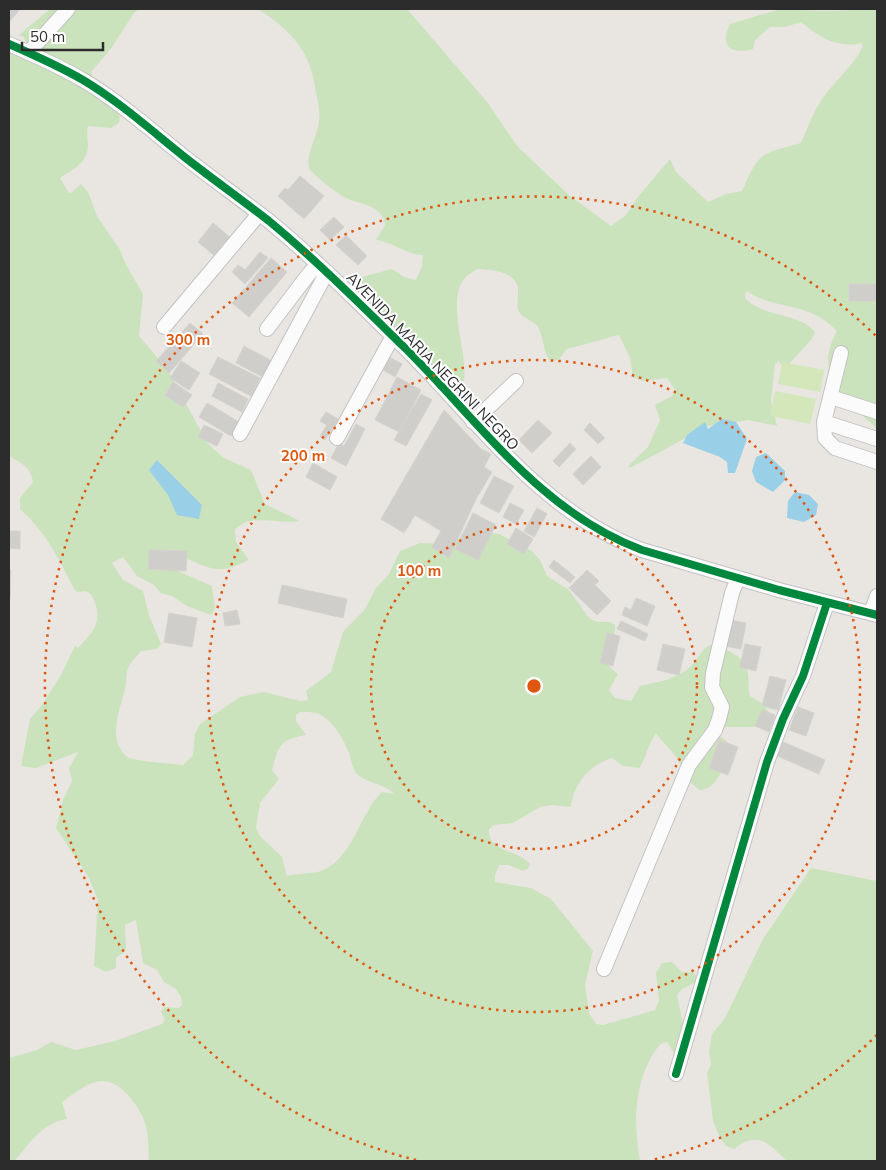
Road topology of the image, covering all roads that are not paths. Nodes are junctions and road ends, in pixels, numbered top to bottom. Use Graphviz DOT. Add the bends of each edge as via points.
graph roads {
  1 [pos="68,9"];
  2 [pos="9,44"];
  3 [pos="28,53"];
  4 [pos="259,214"];
  5 [pos="322,268"];
  6 [pos="164,327"];
  7 [pos="267,329"];
  8 [pos="393,336"];
  9 [pos="841,353"];
  10 [pos="516,381"];
  11 [pos="831,397"];
  12 [pos="877,412"];
  13 [pos="473,422"];
  14 [pos="824,422"];
  15 [pos="240,434"];
  16 [pos="337,438"];
  17 [pos="877,439"];
  18 [pos="877,462"];
  19 [pos="738,578"];
  20 [pos="877,596"];
  21 [pos="826,603"];
  22 [pos="874,614"];
  23 [pos="604,969"];
  24 [pos="676,1074"];
  1 -- 3 [label="street"];
  2 -- 3 [label="street, AVENIDA MARIA NEGRINI NEGRO"];
  3 -- 4 [label="street, AVENIDA MARIA NEGRINI NEGRO" via="84,80"];
  4 -- 5 [label="street, AVENIDA MARIA NEGRINI NEGRO"];
  4 -- 6 [label="street"];
  5 -- 7 [label="street" via="308,274"];
  5 -- 8 [label="street, AVENIDA MARIA NEGRINI NEGRO"];
  5 -- 15 [label="street"];
  8 -- 13 [label="street, AVENIDA MARIA NEGRINI NEGRO"];
  8 -- 16 [label="street"];
  9 -- 11 [label="street"];
  10 -- 13 [label="street"];
  11 -- 12 [label="street"];
  11 -- 14 [label="street"];
  13 -- 19 [label="street, AVENIDA MARIA NEGRINI NEGRO" via="518,467 582,521 642,550"];
  14 -- 17 [label="street"];
  14 -- 18 [label="street" via="825,438 834,448"];
  19 -- 21 [label="street, AVENIDA MARIA NEGRINI NEGRO"];
  19 -- 23 [label="street" via="713,673 712,687 722,707 719,719 715,730 689,766"];
  20 -- 22 [label="street"];
  21 -- 22 [label="street, AVENIDA MARIA NEGRINI NEGRO"];
  21 -- 24 [label="street" via="803,676 767,762"];
}
